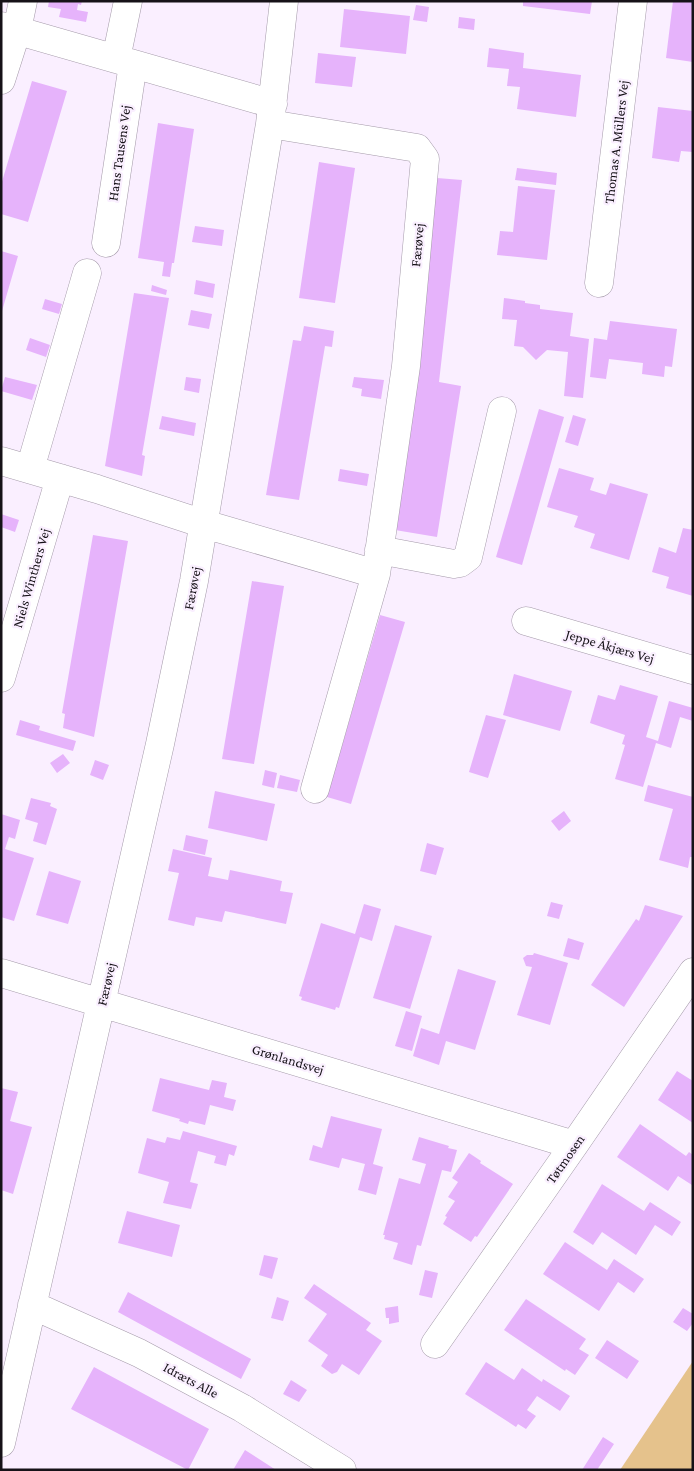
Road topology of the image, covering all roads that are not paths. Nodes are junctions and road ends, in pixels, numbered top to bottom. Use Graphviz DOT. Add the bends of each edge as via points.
graph roads {
  1 [pos="23,1"];
  2 [pos="128,1"];
  3 [pos="284,1"];
  4 [pos="633,1"];
  5 [pos="9,28"];
  6 [pos="125,62"];
  7 [pos="1,80"];
  8 [pos="272,114"];
  9 [pos="106,243"];
  10 [pos="87,273"];
  11 [pos="599,283"];
  12 [pos="502,411"];
  13 [pos="1,461"];
  14 [pos="30,469"];
  15 [pos="60,478"];
  16 [pos="204,524"];
  17 [pos="378,562"];
  18 [pos="526,621"];
  19 [pos="693,670"];
  20 [pos="1,678"];
  21 [pos="315,789"];
  22 [pos="693,972"];
  23 [pos="1,973"];
  24 [pos="102,1003"];
  25 [pos="574,1145"];
  26 [pos="32,1304"];
  27 [pos="435,1344"];
  28 [pos="1,1443"];
  29 [pos="342,1470"];
  1 -- 5 [label="street"];
  2 -- 6 [label="street, Hans Tausens Vej"];
  3 -- 8 [label="street, Færøvej"];
  4 -- 11 [label="street, Thomas A. Müllers Vej"];
  5 -- 6 [label="street"];
  5 -- 7 [label="street"];
  6 -- 8 [label="street"];
  6 -- 9 [label="street, Hans Tausens Vej"];
  8 -- 16 [label="street, Færøvej"];
  8 -- 17 [label="street, Færøvej" via="417,148 425,159 406,366"];
  10 -- 14 [label="street"];
  12 -- 17 [label="street" via="468,558 454,564"];
  13 -- 14 [label="street"];
  14 -- 15 [label="street"];
  15 -- 16 [label="street"];
  15 -- 20 [label="street, Niels Winthers Vej"];
  16 -- 17 [label="street"];
  16 -- 24 [label="street, Færøvej" via="160,744"];
  17 -- 21 [label="street, Færøvej"];
  18 -- 19 [label="street, Jeppe Åkjærs Vej"];
  22 -- 25 [label="street, Tøtmosen"];
  23 -- 24 [label="street, Grønlandsvej"];
  24 -- 25 [label="street, Grønlandsvej"];
  24 -- 26 [label="street, Færøvej"];
  25 -- 27 [label="street, Tøtmosen"];
  26 -- 28 [label="street, Færøvej"];
  26 -- 29 [label="street, Idræts Alle" via="173,1371 242,1408"];
}
